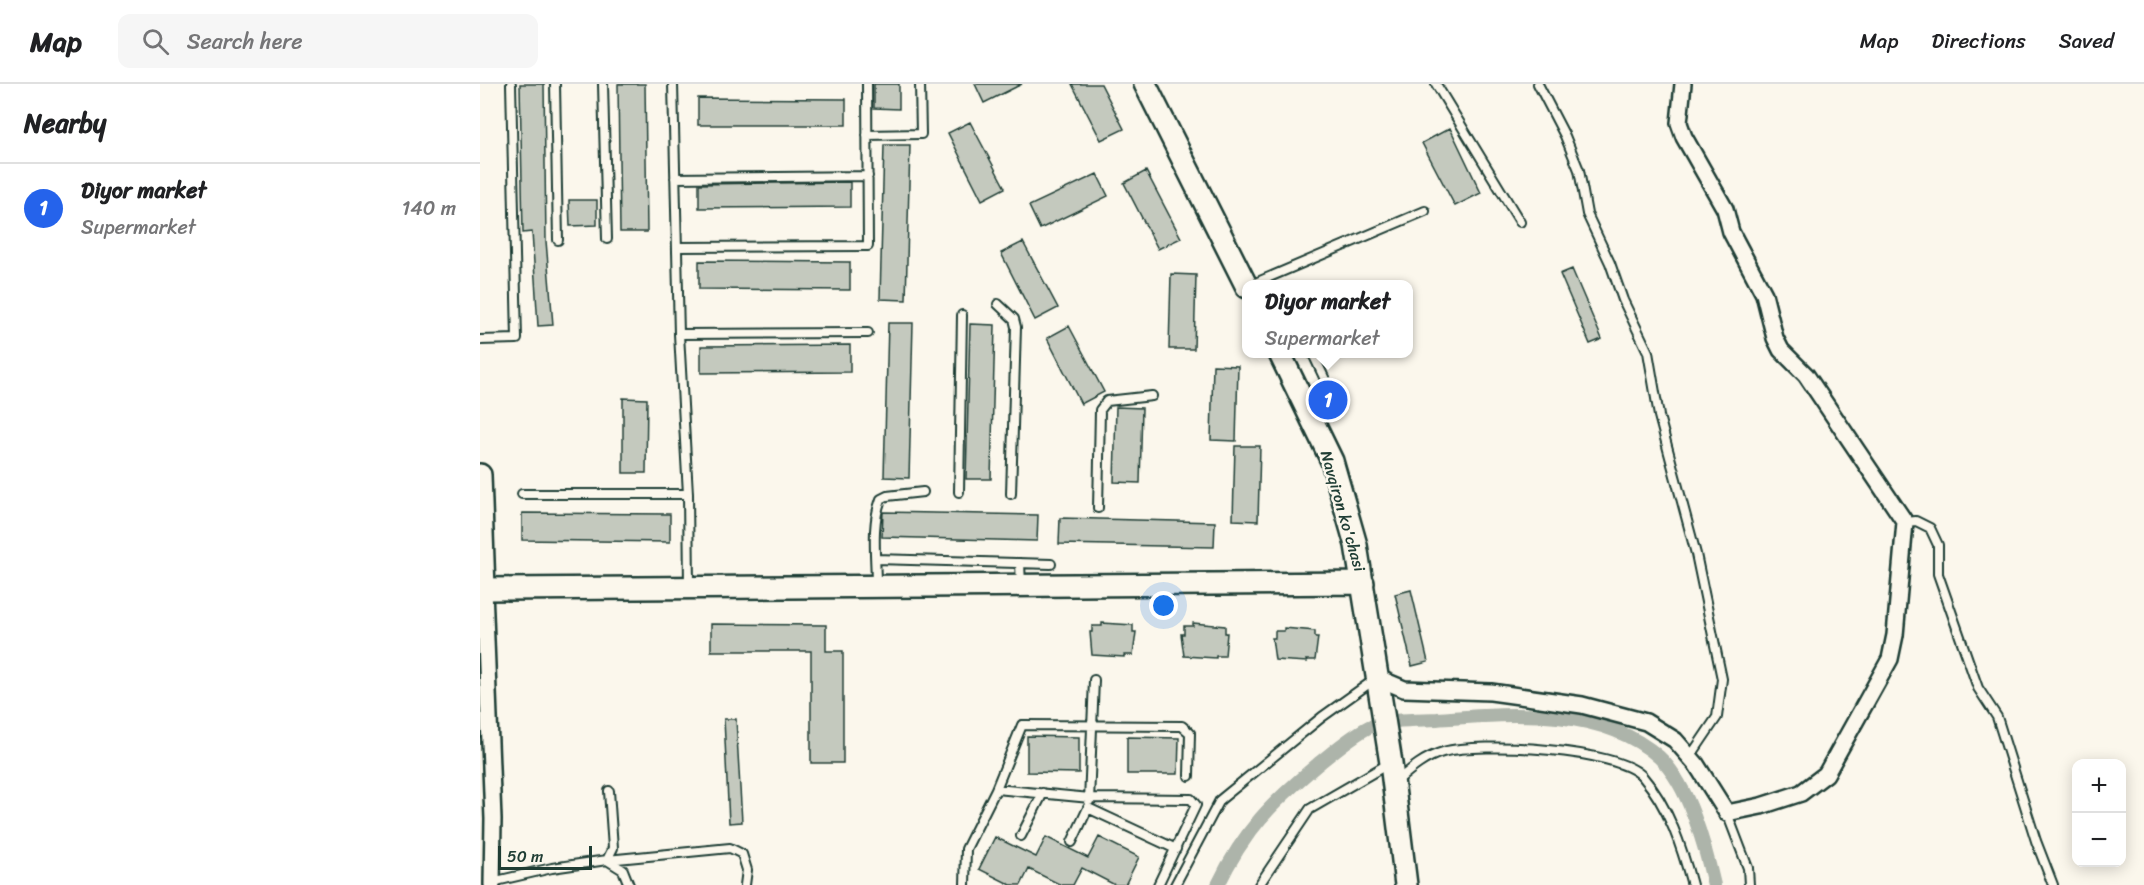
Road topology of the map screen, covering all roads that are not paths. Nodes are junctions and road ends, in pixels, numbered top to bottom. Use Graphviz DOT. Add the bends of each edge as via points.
graph roads {
  1 [pos="511,84"];
  2 [pos="555,84"];
  3 [pos="603,84"];
  4 [pos="673,84"];
  5 [pos="867,84"];
  6 [pos="920,84"];
  7 [pos="1145,84"];
  8 [pos="1436,84"];
  9 [pos="1538,84"];
  10 [pos="1683,84"];
  11 [pos="867,135"];
  12 [pos="867,176"];
  13 [pos="675,178"];
  14 [pos="1425,211"];
  15 [pos="1520,222"];
  16 [pos="607,239"];
  17 [pos="558,240"];
  18 [pos="677,247"];
  19 [pos="1248,280"];
  20 [pos="1265,280"];
  21 [pos="998,304"];
  22 [pos="962,315"];
  23 [pos="868,333"];
  24 [pos="679,334"];
  25 [pos="480,340"];
  26 [pos="1282,358"];
  27 [pos="1315,358"];
  28 [pos="1152,396"];
  29 [pos="1336,403"];
  30 [pos="480,475"];
  31 [pos="923,492"];
  32 [pos="959,492"];
  33 [pos="522,494"];
  34 [pos="688,494"];
  35 [pos="1011,494"];
  36 [pos="1098,508"];
  37 [pos="1905,522"];
  38 [pos="876,559"];
  39 [pos="1020,563"];
  40 [pos="1051,564"];
  41 [pos="1363,583"];
  42 [pos="1022,586"];
  43 [pos="876,587"];
  44 [pos="689,588"];
  45 [pos="484,589"];
  46 [pos="1378,678"];
  47 [pos="1094,680"];
  48 [pos="485,720"];
  49 [pos="1092,725"];
  50 [pos="1690,757"];
  51 [pos="1391,763"];
  52 [pos="1189,776"];
  53 [pos="1394,784"];
  54 [pos="996,789"];
  55 [pos="609,791"];
  56 [pos="1043,793"];
  57 [pos="1090,798"];
  58 [pos="1088,808"];
  59 [pos="1727,813"];
  60 [pos="1021,836"];
  61 [pos="486,840"];
  62 [pos="1072,842"];
  63 [pos="1176,849"];
  64 [pos="607,860"];
  65 [pos="510,881"];
  66 [pos="492,883"];
  67 [pos="629,885"];
  68 [pos="745,885"];
  69 [pos="965,885"];
  70 [pos="1158,885"];
  71 [pos="1174,885"];
  72 [pos="1259,885"];
  73 [pos="1406,885"];
  74 [pos="1692,885"];
  75 [pos="1749,885"];
  76 [pos="2053,885"];
  1 -- 25 [label="lane" via="517,339"];
  2 -- 17 [label="lane"];
  3 -- 16 [label="lane"];
  4 -- 13 [label="lane"];
  5 -- 11 [label="lane"];
  6 -- 11 [label="lane" via="921,134"];
  7 -- 19 [label="street"];
  8 -- 15 [label="lane"];
  9 -- 50 [label="lane" via="1579,170 1587,214 1648,352 1667,450 1696,554 1722,678 1717,717"];
  10 -- 37 [label="street" via="1679,123 1684,137 1725,209 1731,232 1764,294 1774,338 1806,375"];
  11 -- 12 [label="lane"];
  12 -- 13 [label="lane"];
  12 -- 18 [label="lane" via="868,246"];
  13 -- 18 [label="lane"];
  14 -- 20 [label="lane"];
  18 -- 24 [label="lane"];
  21 -- 35 [label="lane" via="1014,319 1016,327"];
  22 -- 32 [label="lane"];
  23 -- 24 [label="lane"];
  24 -- 34 [label="lane"];
  26 -- 41 [label="street, Navqiron ko'chasi" via="1332,462"];
  27 -- 29 [label="lane"];
  28 -- 36 [label="lane" via="1107,401 1100,410"];
  30 -- 45 [label="street"];
  31 -- 38 [label="lane" via="881,499 877,509"];
  33 -- 34 [label="lane"];
  34 -- 44 [label="lane"];
  37 -- 59 [label="street" via="1890,659 1826,774 1801,793"];
  37 -- 76 [label="lane" via="1916,521 1930,528 1938,545 1938,574 1978,688 1997,717"];
  38 -- 39 [label="lane"];
  38 -- 43 [label="lane"];
  39 -- 40 [label="lane"];
  39 -- 42 [label="lane"];
  41 -- 42 [label="street"];
  41 -- 46 [label="street, Navqiron ko'chasi"];
  42 -- 43 [label="street"];
  43 -- 44 [label="street"];
  44 -- 45 [label="street"];
  45 -- 48 [label="street"];
  46 -- 50 [label="street" via="1404,689 1491,692 1582,705 1646,722 1676,740"];
  46 -- 51 [label="street, Navqiron ko'chasi"];
  46 -- 71 [label="lane" via="1322,717 1220,800"];
  47 -- 49 [label="lane"];
  48 -- 61 [label="street"];
  49 -- 52 [label="lane" via="1182,726 1190,733"];
  49 -- 54 [label="lane" via="1023,724"];
  49 -- 57 [label="lane"];
  50 -- 59 [label="street"];
  51 -- 53 [label="street, Navqiron ko'chasi"];
  51 -- 72 [label="lane" via="1310,809"];
  53 -- 73 [label="street, Navqiron ko'chasi"];
  53 -- 74 [label="lane" via="1418,764 1443,752 1491,747 1555,751 1618,762 1642,776 1663,809 1680,842"];
  54 -- 56 [label="lane"];
  54 -- 69 [label="lane" via="966,849"];
  55 -- 64 [label="lane" via="613,848"];
  56 -- 57 [label="lane"];
  56 -- 60 [label="lane"];
  57 -- 58 [label="lane"];
  57 -- 63 [label="lane" via="1191,799 1196,805"];
  58 -- 62 [label="lane"];
  58 -- 63 [label="lane"];
  59 -- 75 [label="lane" via="1748,868"];
  61 -- 66 [label="street"];
  63 -- 70 [label="lane"];
  64 -- 65 [label="lane" via="552,868"];
  64 -- 67 [label="lane" via="623,870"];
  64 -- 68 [label="lane" via="730,848 742,854 747,870"];
  65 -- 66 [label="lane"];
}
